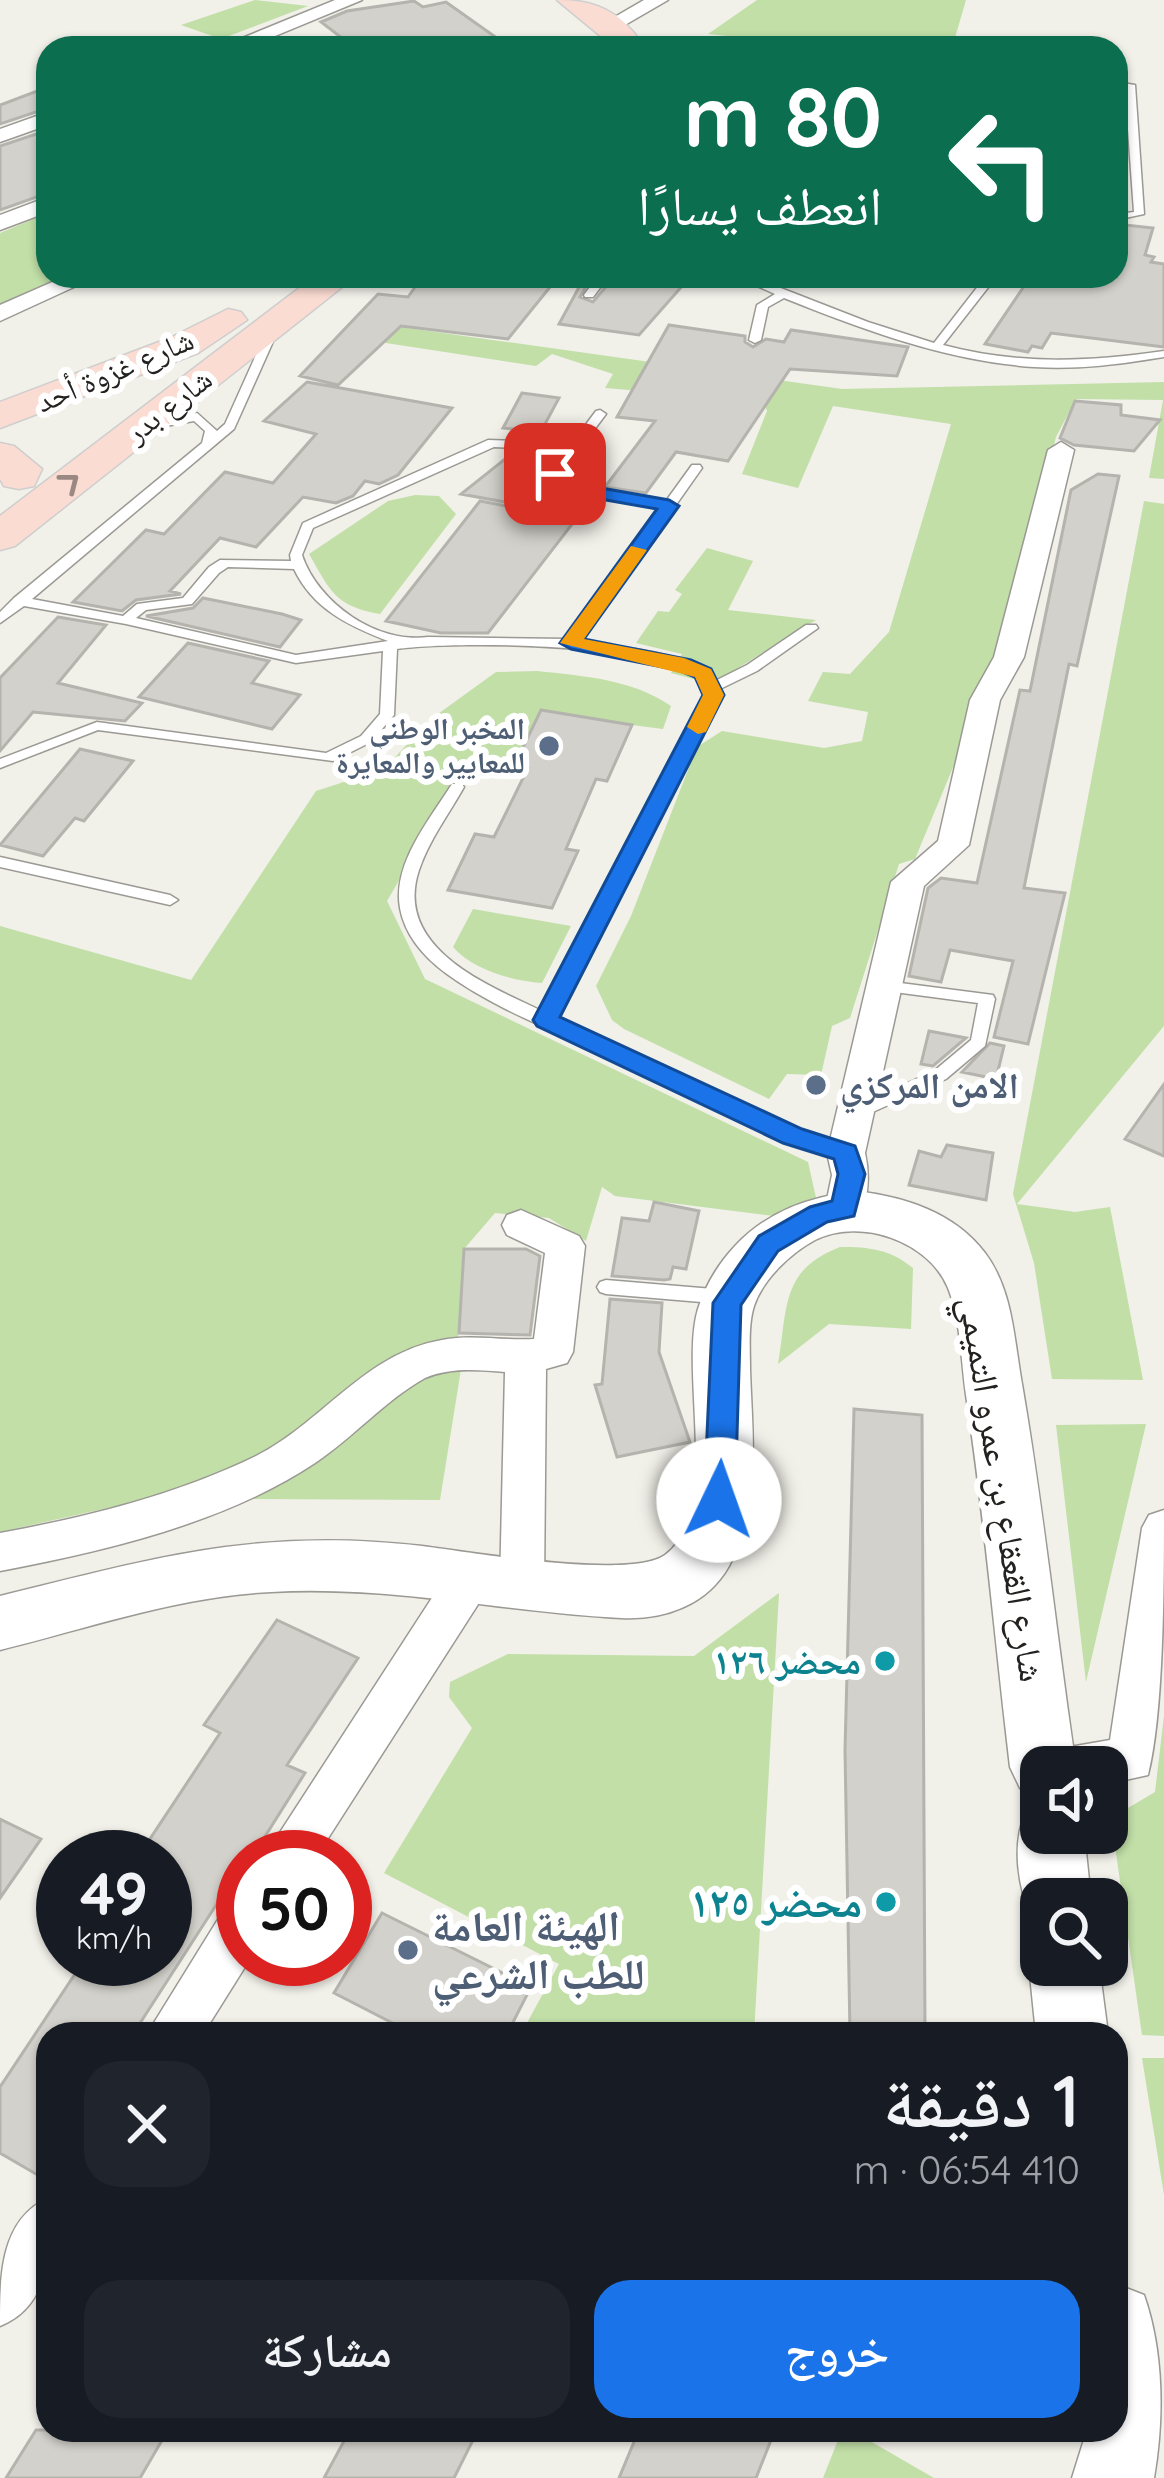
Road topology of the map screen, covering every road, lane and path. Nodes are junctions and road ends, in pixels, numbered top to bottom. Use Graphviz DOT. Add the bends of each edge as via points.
graph roads {
  1 [pos="352,0"];
  2 [pos="572,0"];
  3 [pos="658,0"];
  4 [pos="541,7"];
  5 [pos="259,36"];
  6 [pos="574,36"];
  7 [pos="620,36"];
  8 [pos="631,36"];
  9 [pos="1128,86"];
  10 [pos="36,122"];
  11 [pos="0,136"];
  12 [pos="36,209"];
  13 [pos="1128,215"];
  14 [pos="0,224"];
  15 [pos="59,288"];
  16 [pos="270,288"];
  17 [pos="323,288"];
  18 [pos="595,288"];
  19 [pos="771,288"];
  20 [pos="983,288"];
  21 [pos="784,293"];
  22 [pos="590,295"];
  23 [pos="0,314"];
  24 [pos="228,320"];
  25 [pos="275,325"];
  26 [pos="755,340"];
  27 [pos="937,346"];
  28 [pos="1164,354"];
  29 [pos="13,412"];
  30 [pos="600,414"];
  31 [pos="124,419"];
  32 [pos="208,444"];
  33 [pos="575,447"];
  34 [pos="1061,450"];
  35 [pos="5,466"];
  36 [pos="696,468"];
  37 [pos="669,506"];
  38 [pos="0,537"];
  39 [pos="298,565"];
  40 [pos="19,602"];
  41 [pos="0,619"];
  42 [pos="126,620"];
  43 [pos="811,628"];
  44 [pos="571,643"];
  45 [pos="398,644"];
  46 [pos="713,687"];
  47 [pos="0,764"];
  48 [pos="457,787"];
  49 [pos="0,862"];
  50 [pos="170,901"];
  51 [pos="885,986"];
  52 [pos="546,1020"];
  53 [pos="856,1114"];
  54 [pos="845,1181"];
  55 [pos="521,1226"];
  56 [pos="606,1287"];
  57 [pos="730,1297"];
  58 [pos="526,1359"];
  59 [pos="1164,1528"];
  60 [pos="0,1552"];
  61 [pos="495,1584"];
  62 [pos="0,1623"];
  63 [pos="1040,1746"];
  64 [pos="1128,1760"];
  65 [pos="308,1830"];
  66 [pos="216,1972"];
  67 [pos="1066,1986"];
  68 [pos="188,2022"];
  69 [pos="1071,2022"];
  70 [pos="36,2243"];
  71 [pos="0,2298"];
  72 [pos="1124,2442"];
  73 [pos="1114,2478"];
  1 -- 5 [label="street"];
  2 -- 7 [label="main road"];
  3 -- 8 [label="street"];
  4 -- 6 [label="main road"];
  9 -- 13 [label="lane" via="1139,214"];
  10 -- 11 [label="street"];
  12 -- 14 [label="street"];
  15 -- 23 [label="street"];
  16 -- 24 [label="main road, شارع بدر"];
  17 -- 25 [label="main road, شارع بدر"];
  18 -- 22 [label="lane"];
  19 -- 21 [label="lane"];
  20 -- 27 [label="lane"];
  21 -- 26 [label="lane" via="763,305"];
  21 -- 27 [label="lane"];
  24 -- 29 [label="main road, شارع غزوة أحد"];
  24 -- 31 [label="main road, شارع بدر"];
  25 -- 31 [label="main road, شارع بدر" via="195,386"];
  25 -- 32 [label="lane" via="230,426"];
  27 -- 28 [label="lane" via="1045,363"];
  29 -- 31 [label="main road" via="73,403"];
  30 -- 33 [label="lane"];
  31 -- 32 [label="lane" via="197,417 211,430"];
  31 -- 35 [label="main road, شارع بدر"];
  38 -- 31 [label="main road, شارع بدر, one-way"];
  32 -- 40 [label="lane"];
  33 -- 37 [label="lane" via="555,474 562,485"];
  33 -- 39 [label="lane" via="487,445 307,526"];
  34 -- 51 [label="street" via="1009,657 986,700 953,845 908,882"];
  36 -- 37 [label="lane"];
  37 -- 44 [label="lane"];
  39 -- 42 [label="lane" via="226,563 187,602 142,607"];
  39 -- 45 [label="lane" via="322,602"];
  40 -- 41 [label="lane"];
  40 -- 42 [label="lane"];
  42 -- 45 [label="lane" via="296,659"];
  43 -- 46 [label="lane"];
  44 -- 45 [label="lane"];
  44 -- 46 [label="lane" via="684,664"];
  45 -- 47 [label="lane" via="387,715 366,739 328,758 97,726"];
  46 -- 52 [label="lane"];
  48 -- 52 [label="lane" via="410,875 406,905 422,943 459,976"];
  49 -- 50 [label="lane"];
  51 -- 53 [label="street"];
  51 -- 53 [label="lane" via="987,999 979,1042 940,1075"];
  52 -- 54 [label="lane" via="792,1136"];
  53 -- 54 [label="street"];
  54 -- 57 [label="main road" via="820,1214 768,1244"];
  54 -- 63 [label="main road, شارع القعقاع بن عمرو التميمي" via="881,1215 921,1231 968,1271 996,1396"];
  55 -- 58 [label="street" via="565,1246 553,1352"];
  56 -- 57 [label="lane"];
  57 -- 61 [label="main road" via="722,1330 718,1529 696,1571 658,1591"];
  58 -- 60 [label="street" via="461,1351 424,1360 299,1453 237,1482"];
  58 -- 61 [label="street"];
  59 -- 64 [label="street"];
  61 -- 62 [label="main road" via="301,1564 191,1578"];
  61 -- 65 [label="street"];
  66 -- 68 [label="street"];
  67 -- 69 [label="main road"];
  70 -- 71 [label="street"];
  72 -- 73 [label="main road"];
}
